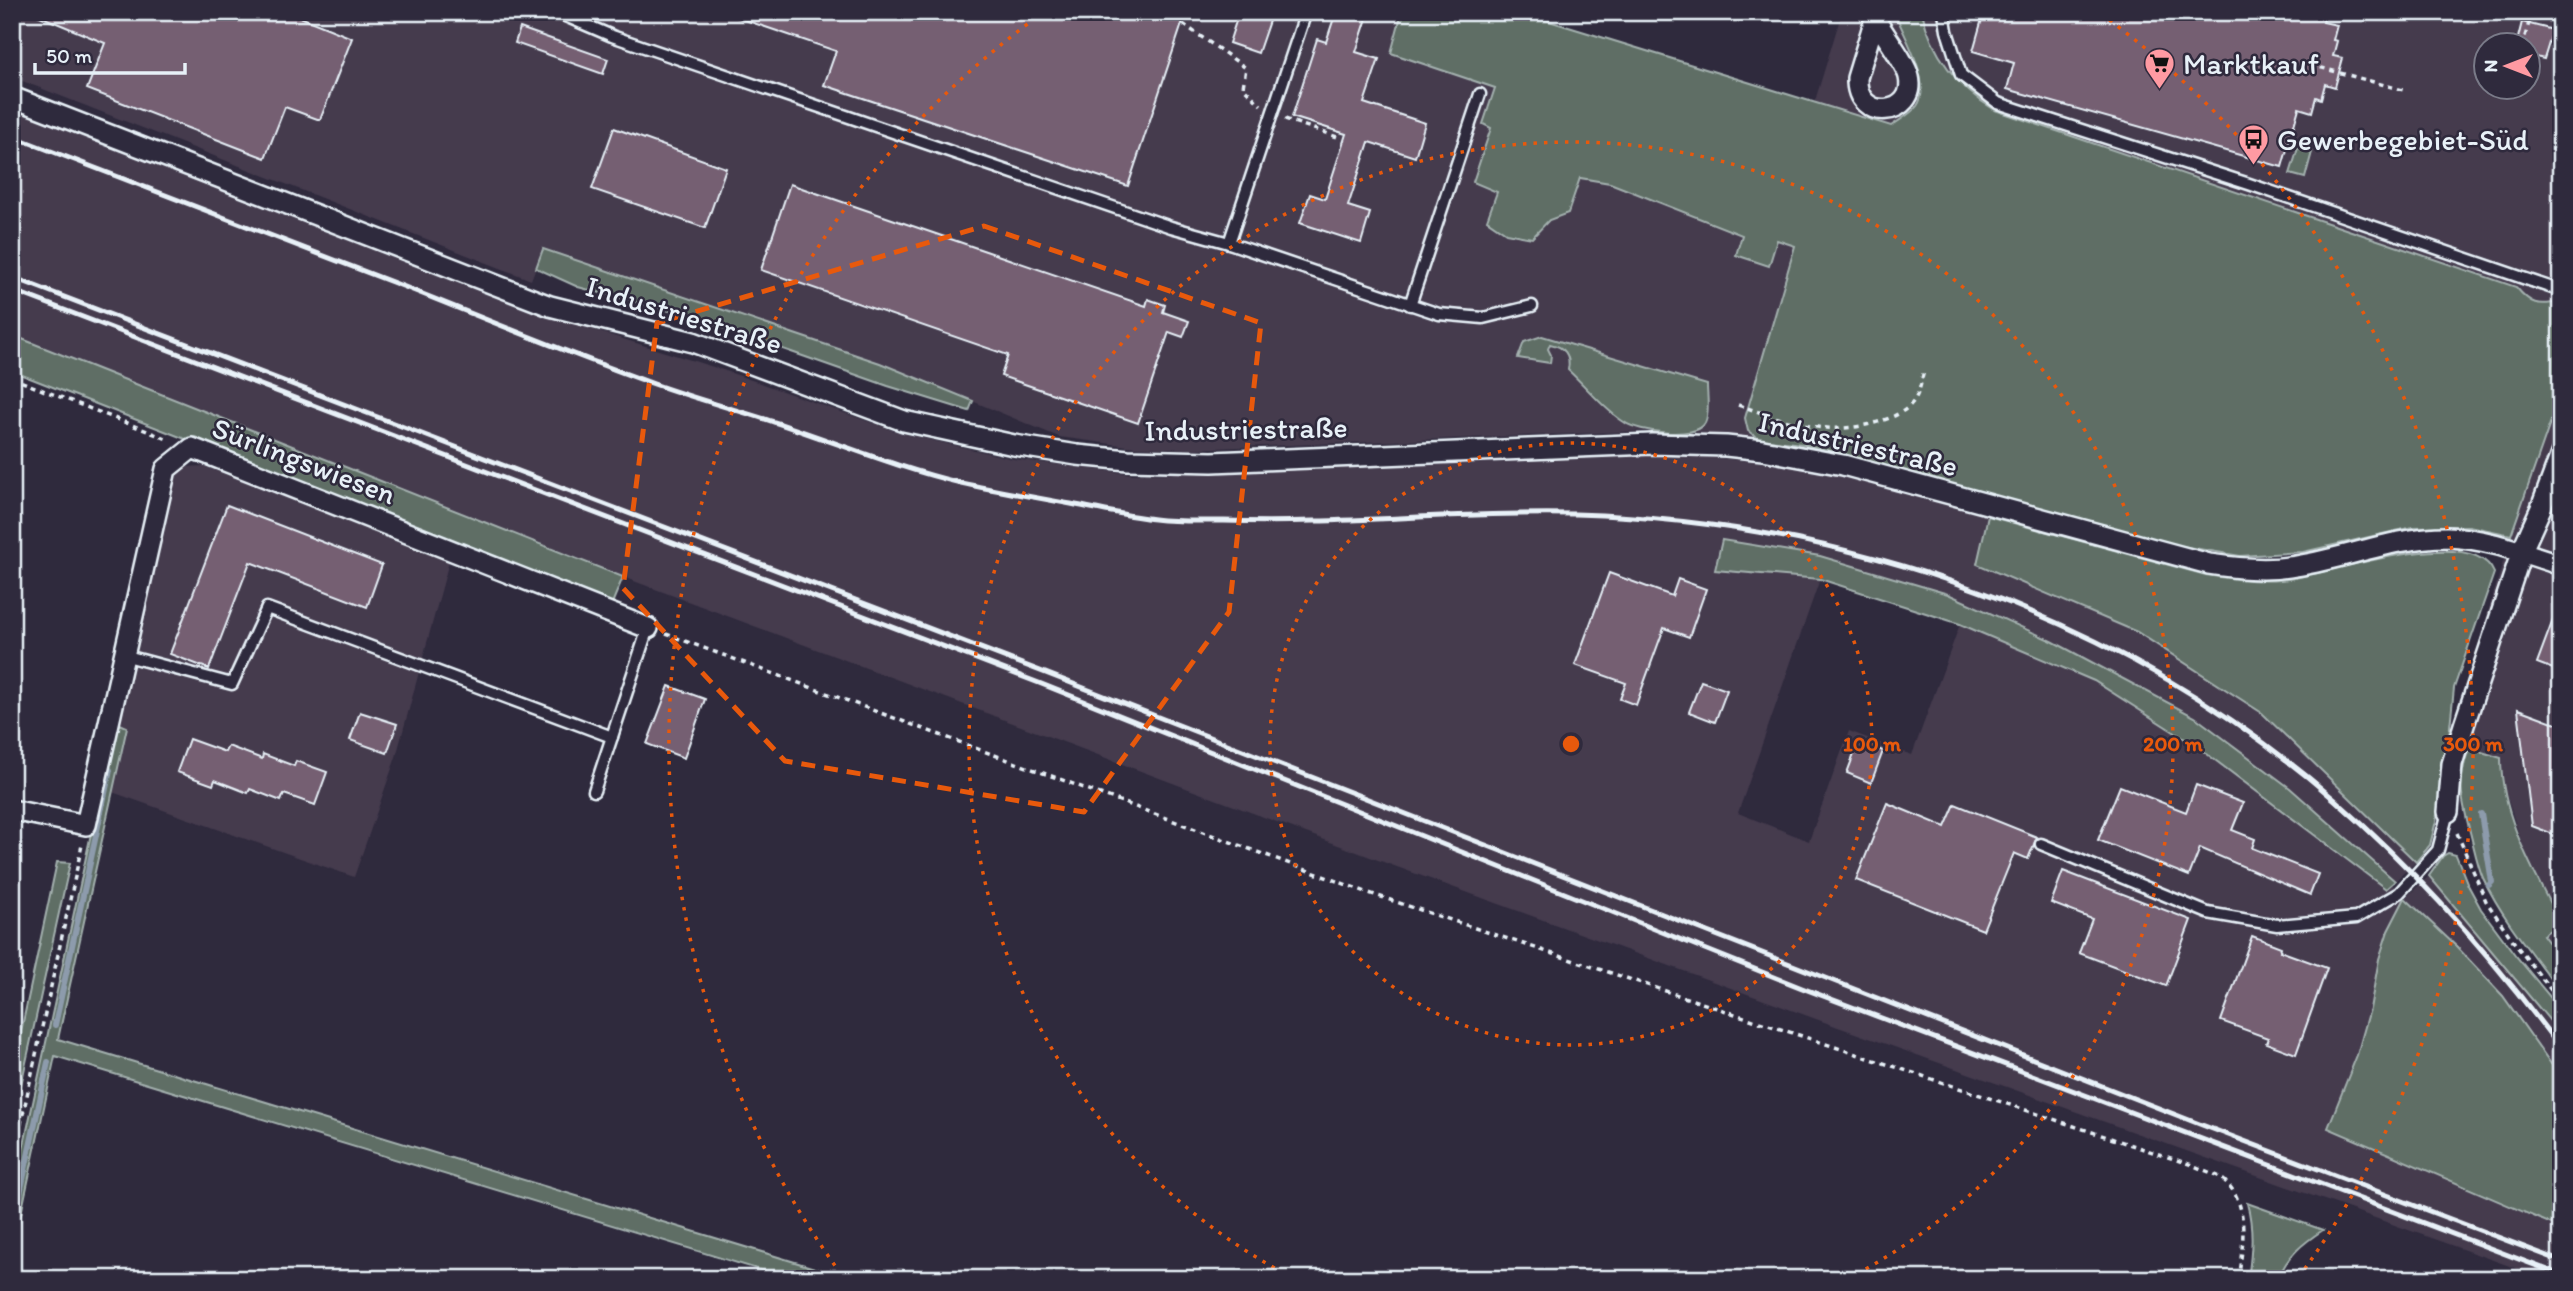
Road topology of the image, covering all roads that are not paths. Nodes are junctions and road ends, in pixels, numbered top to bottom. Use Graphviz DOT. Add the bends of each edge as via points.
graph roads {
  1 [pos="556,12"];
  2 [pos="1307,12"];
  3 [pos="1944,12"];
  4 [pos="1480,94"];
  5 [pos="12,97"];
  6 [pos="1229,243"];
  7 [pos="2561,291"];
  8 [pos="1410,304"];
  9 [pos="1532,306"];
  10 [pos="2561,454"];
  11 [pos="2521,552"];
  12 [pos="2561,565"];
  13 [pos="648,628"];
  14 [pos="123,655"];
  15 [pos="612,737"];
  16 [pos="594,791"];
  17 [pos="12,810"];
  18 [pos="2448,811"];
  19 [pos="2041,844"];
  1 -- 6 [label="lane" via="813,106"];
  2 -- 6 [label="lane"];
  3 -- 7 [label="lane" via="1961,75 1998,103"];
  4 -- 8 [label="lane"];
  5 -- 11 [label="street, Industriestraße" via="550,306 693,342 904,421 1014,445 1128,460 1212,462 1652,444 1726,446 1843,465 2209,565 2290,567 2394,543 2446,537 2489,542"];
  6 -- 8 [label="lane"];
  8 -- 9 [label="lane" via="1439,314 1483,318"];
  10 -- 11 [label="street"];
  11 -- 12 [label="street, Industriestraße"];
  11 -- 18 [label="street" via="2456,748"];
  13 -- 14 [label="street, Sürlingswiesen" via="192,448 166,469"];
  13 -- 15 [label="lane"];
  14 -- 15 [label="lane" via="232,684 267,608"];
  14 -- 17 [label="street, Sürlingswiesen" via="86,825"];
  15 -- 16 [label="lane"];
  18 -- 19 [label="lane" via="2438,850 2399,893 2356,918 2303,923 2277,925 2208,914"];
}
